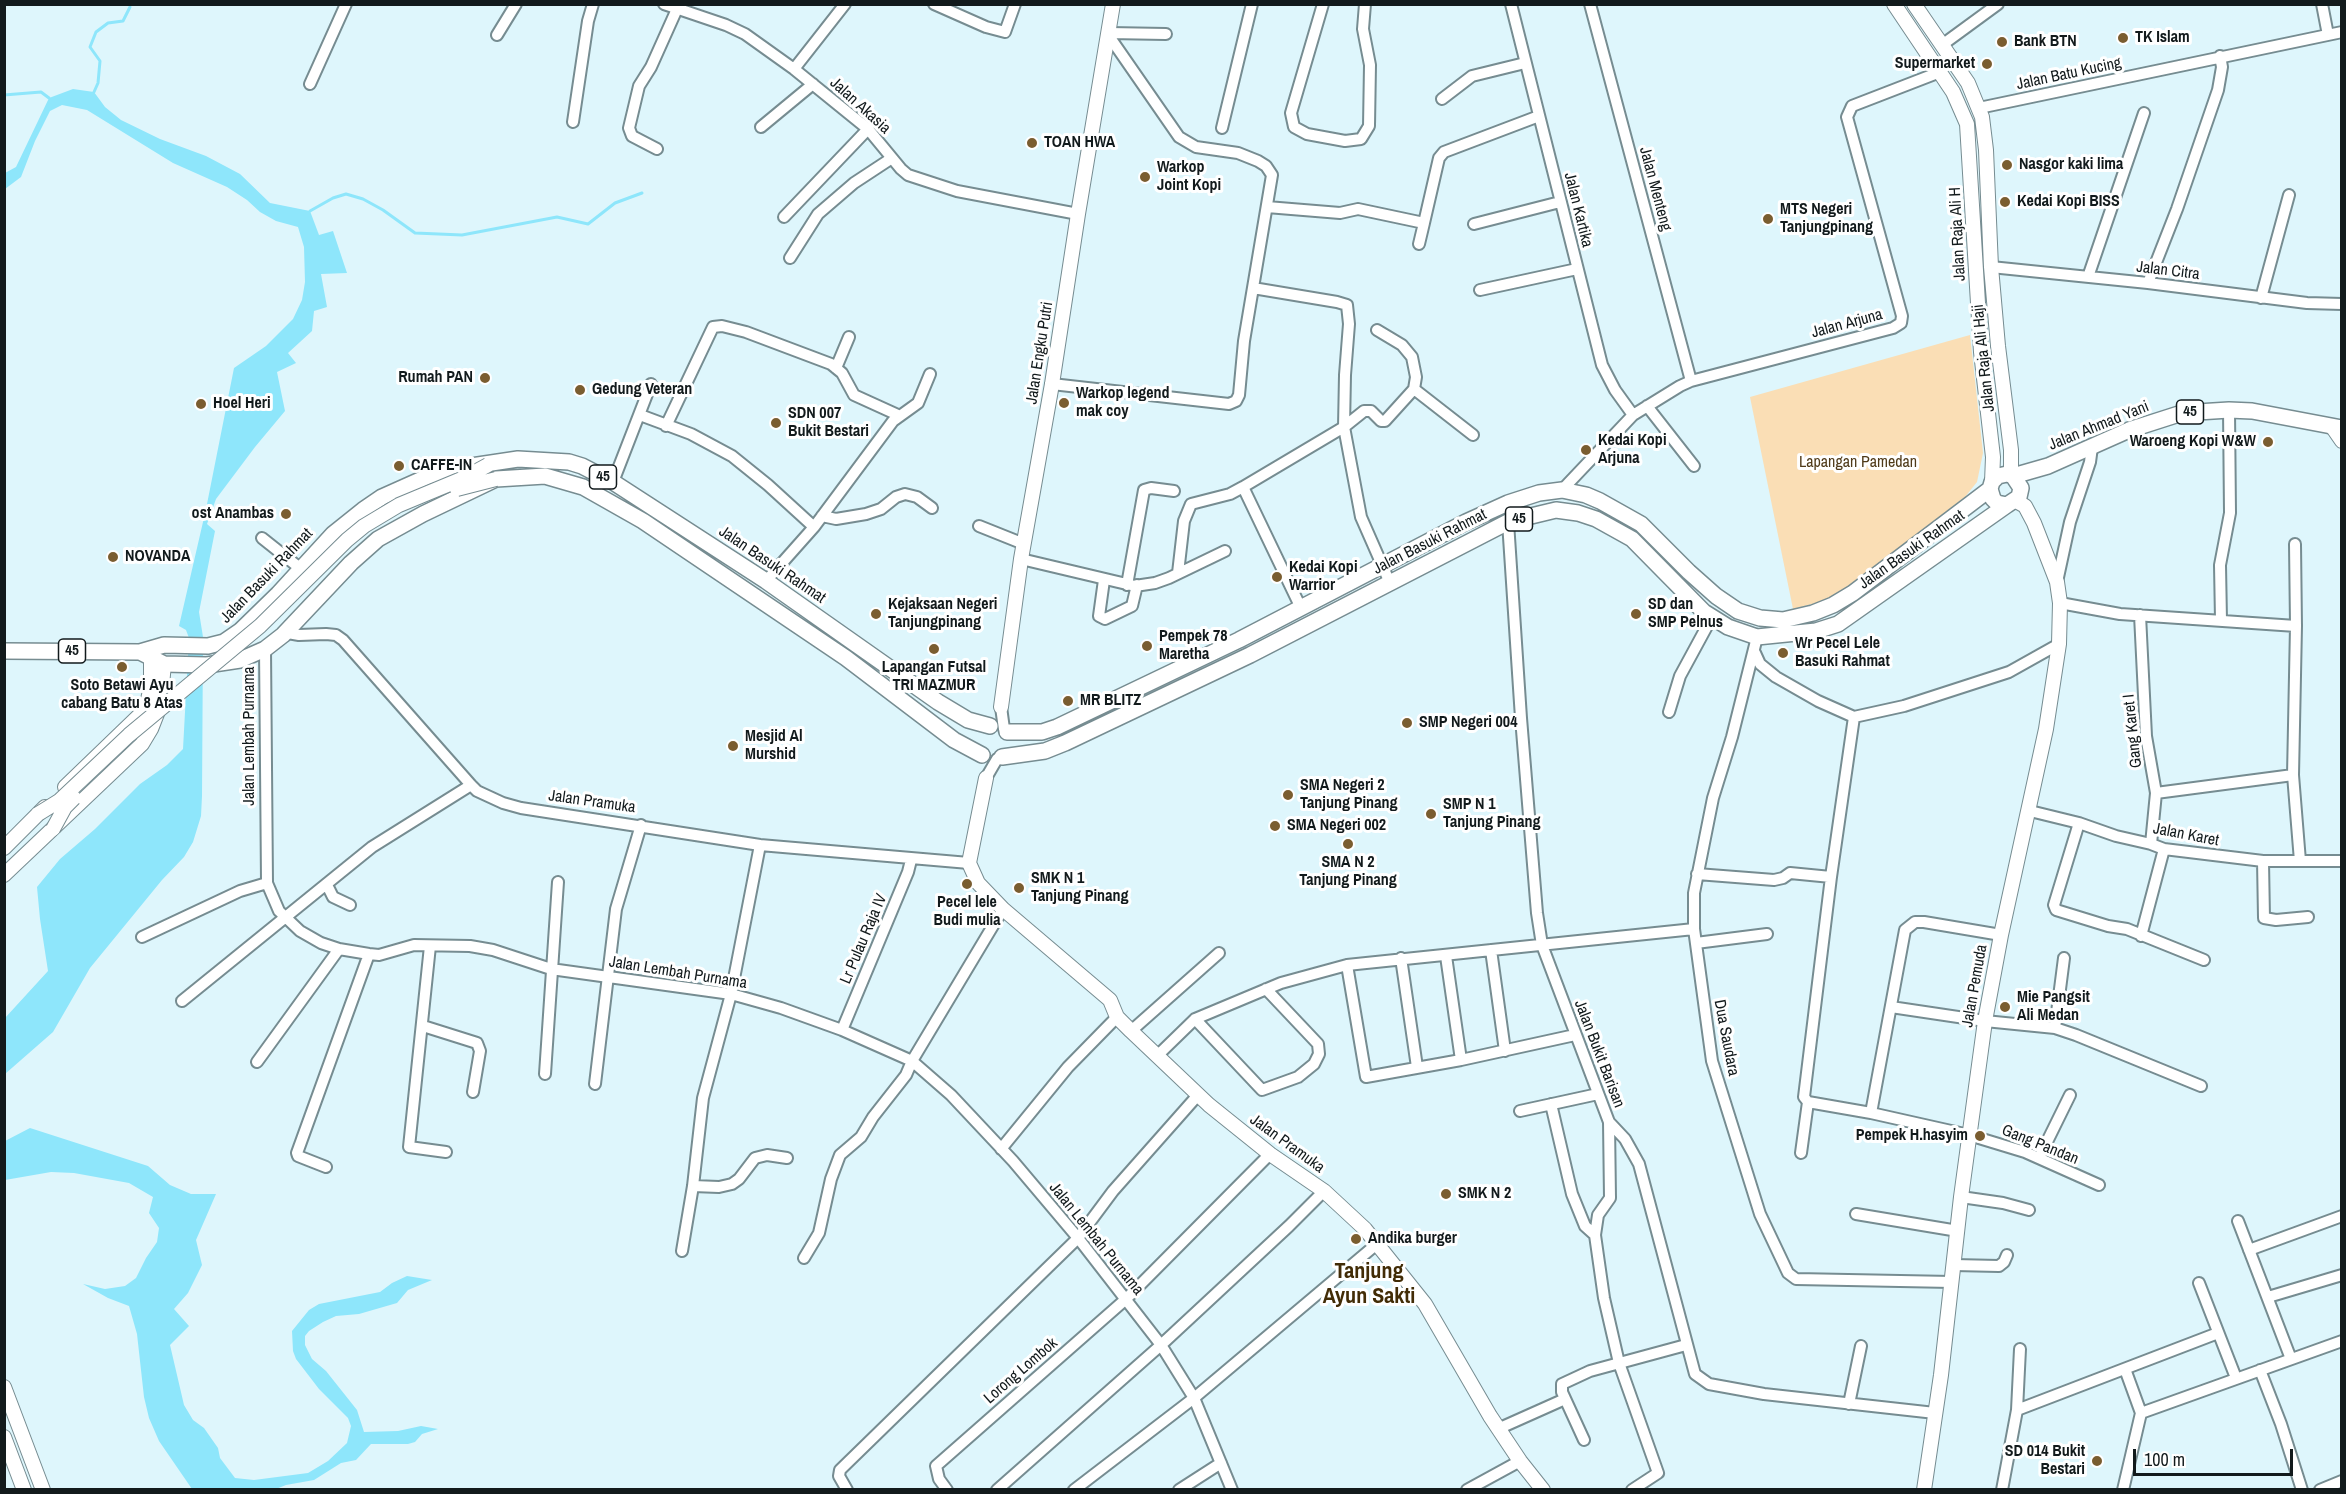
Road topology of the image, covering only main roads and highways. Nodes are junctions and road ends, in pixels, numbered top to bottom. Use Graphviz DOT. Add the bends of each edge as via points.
graph roads {
  1 [pos="1113,4"];
  2 [pos="1894,4"];
  3 [pos="1914,4"];
  4 [pos="1984,128"];
  5 [pos="1968,134"];
  6 [pos="2339,432"];
  7 [pos="488,465"];
  8 [pos="2048,466"];
  9 [pos="2012,475"];
  10 [pos="496,479"];
  11 [pos="1991,485"];
  12 [pos="2014,501"];
  13 [pos="684,527"];
  14 [pos="675,542"];
  15 [pos="1689,572"];
  16 [pos="1677,584"];
  17 [pos="4,651"];
  18 [pos="158,660"];
  19 [pos="1001,707"];
  20 [pos="999,728"];
  21 [pos="991,757"];
  22 [pos="986,778"];
  23 [pos="38,814"];
  24 [pos="53,829"];
  25 [pos="4,848"];
  26 [pos="4,875"];
  27 [pos="4,1387"];
  28 [pos="4,1437"];
  29 [pos="24,1490"];
  30 [pos="43,1490"];
  31 [pos="1543,1490"];
  32 [pos="1924,1490"];
  1 -- 19 [label="main road, Jalan Engku Putri" via="1021,559"];
  2 -- 5 [label="main road, Jalan Raja Ali H" via="1953,92 1964,112"];
  3 -- 4 [label="main road, Jalan Raja Ali Haji" via="1968,83"];
  4 -- 5 [label="main road"];
  4 -- 9 [label="main road, Jalan Raja Ali Haji" via="1991,267"];
  5 -- 11 [label="main road, Jalan Raja Ali H" via="1981,352 1993,457"];
  6 -- 8 [label="highway, Jalan Ahmad Yani / 45" via="2268,414 2229,410 2182,413 2129,430"];
  7 -- 13 [label="highway, Jalan Basuki Rahmat / 45" via="518,459 582,466"];
  7 -- 18 [label="highway, Jalan Basuki Rahmat / 45" via="429,476 382,497 333,534 232,638 208,646 164,645"];
  7 -- 23 [label="main road, bridge" via="399,505 364,526 260,626 129,735 59,801"];
  8 -- 9 [label="highway, Jalan Ahmad Yani / 45"];
  8 -- 12 [label="highway, Jalan Ahmad Yani / 45"];
  9 -- 11 [label="highway, 45" via="1998,476"];
  9 -- 12 [label="highway" via="2021,488"];
  10 -- 14 [label="highway, 45" via="545,476 584,487"];
  10 -- 18 [label="highway, 45" via="378,539 265,649 240,660 207,665"];
  10 -- 24 [label="main road, bridge" via="466,486 414,507 351,545 272,624 134,741 65,807"];
  11 -- 12 [label="highway" via="1997,502"];
  11 -- 15 [label="highway, Jalan Basuki Rahmat / 45" via="1853,593 1813,613 1783,620 1738,611"];
  12 -- 16 [label="highway, Jalan Basuki Rahmat / 45" via="1838,624 1816,631 1757,637 1728,627 1704,612"];
  12 -- 32 [label="main road, Jalan Pemuda" via="2025,506 2057,582 2059,644 2030,811 1985,1021"];
  13 -- 14 [label="highway"];
  13 -- 20 [label="highway, Jalan Basuki Rahmat / 45" via="938,702 968,720"];
  14 -- 21 [label="highway, 45" via="846,658 954,740"];
  15 -- 16 [label="highway"];
  15 -- 20 [label="highway, Jalan Basuki Rahmat / 45" via="1641,524 1586,495 1562,490 1539,493 1508,503 1239,640 1057,727 1042,732"];
  16 -- 21 [label="highway, Jalan Basuki Rahmat / 45" via="1632,539 1596,519 1556,510 1508,522 1065,743 1045,751"];
  17 -- 18 [label="highway, 45"];
  18 -- 23 [label="main road" via="146,709"];
  18 -- 24 [label="main road" via="160,706 142,744"];
  20 -- 21 [label="highway" via="1010,744 1009,749"];
  20 -- 21 [label="highway" via="982,730 977,740"];
  22 -- 31 [label="main road, Jalan Pramuka" via="969,863 978,883 1110,1000 1117,1017 1198,1095 1270,1155 1324,1191 1378,1243 1430,1312 1520,1461"];
  23 -- 25 [label="main road"];
  24 -- 26 [label="main road"];
  27 -- 30 [label="main road"];
  28 -- 29 [label="main road"];
}
